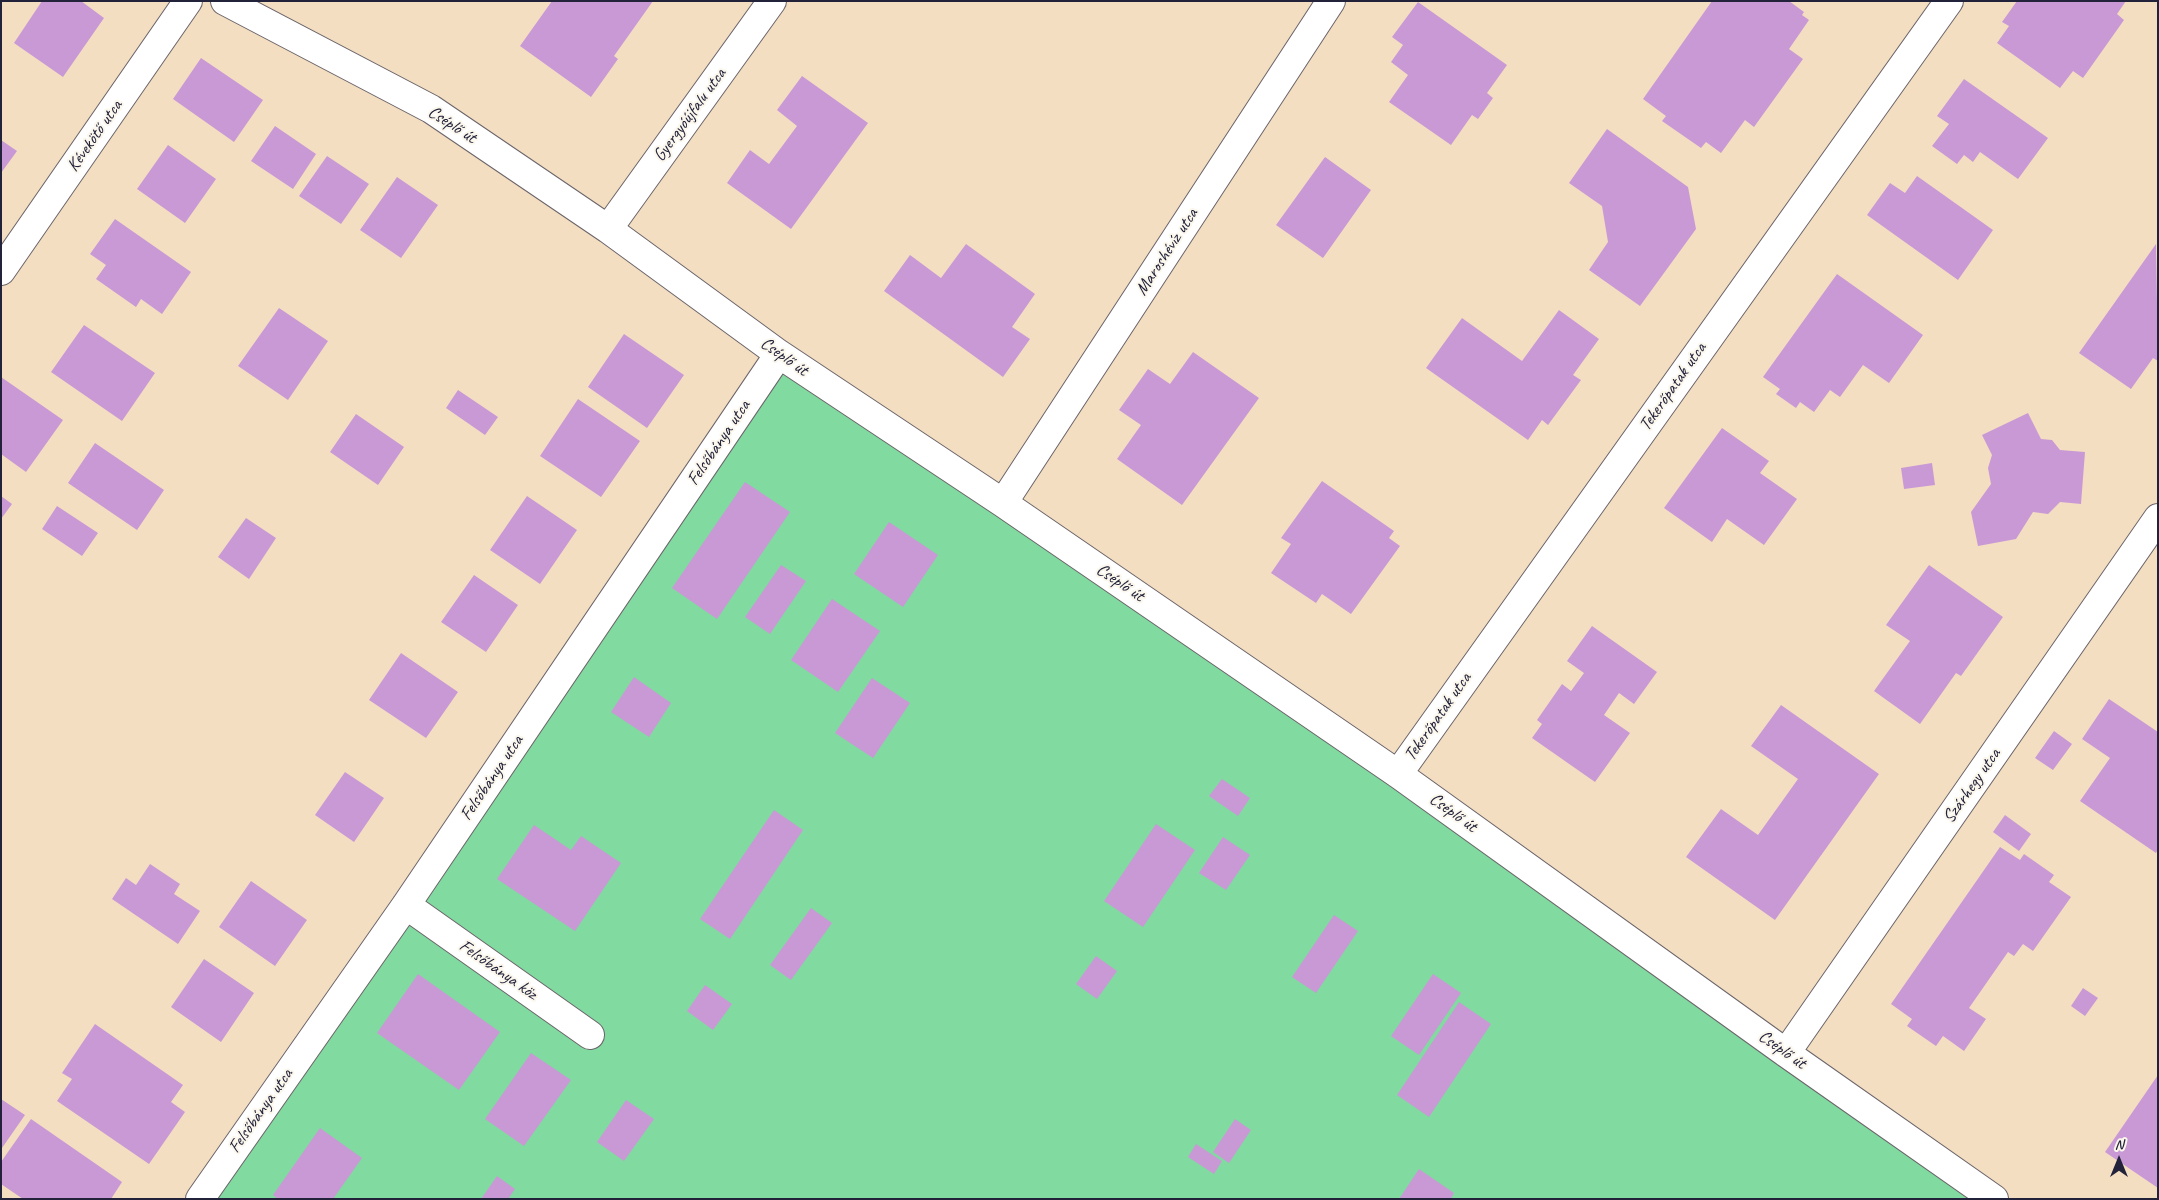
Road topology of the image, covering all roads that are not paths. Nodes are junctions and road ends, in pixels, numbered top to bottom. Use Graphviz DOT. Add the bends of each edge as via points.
graph roads {
  1 [pos="188,1"];
  2 [pos="225,1"];
  3 [pos="772,1"];
  4 [pos="1330,1"];
  5 [pos="1949,1"];
  6 [pos="608,229"];
  7 [pos="1,271"];
  8 [pos="778,354"];
  9 [pos="1003,503"];
  10 [pos="2158,518"];
  11 [pos="1398,774"];
  12 [pos="406,905"];
  13 [pos="590,1035"];
  14 [pos="1786,1053"];
  15 [pos="200,1199"];
  16 [pos="1994,1199"];
  1 -- 7 [label="street, Kévekötő utca"];
  2 -- 6 [label="street, Cséplő út" via="430,109"];
  3 -- 6 [label="street, Gyergyóújfalu utca"];
  4 -- 9 [label="street, Maroshévíz utca"];
  5 -- 11 [label="street, Tekerőpatak utca"];
  6 -- 8 [label="street, Cséplő út"];
  8 -- 9 [label="street, Cséplő út"];
  8 -- 12 [label="street, Felsőbánya utca"];
  9 -- 11 [label="street, Cséplő út"];
  10 -- 14 [label="street, Szárhegy utca"];
  11 -- 14 [label="street, Cséplő út"];
  12 -- 13 [label="street, Felsőbánya köz"];
  12 -- 15 [label="street, Felsőbánya utca"];
  14 -- 16 [label="street, Cséplő út"];
}
